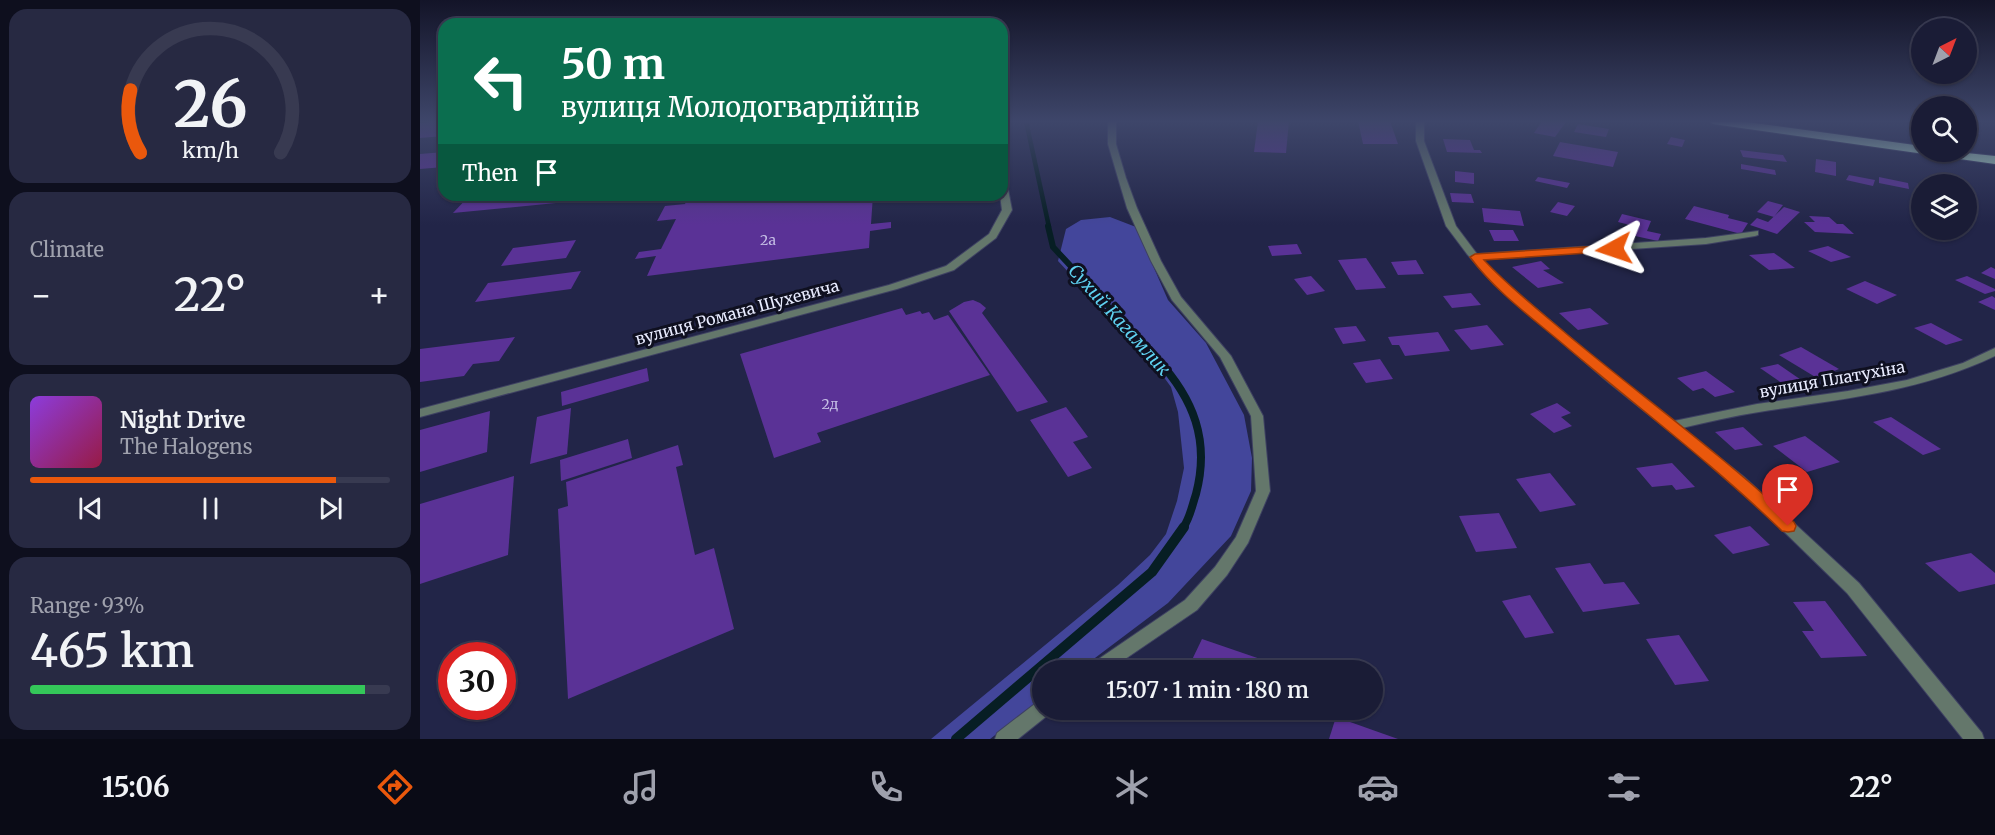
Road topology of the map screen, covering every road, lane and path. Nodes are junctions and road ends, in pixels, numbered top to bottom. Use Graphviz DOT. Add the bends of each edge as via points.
graph roads {
  1 [pos="1115,155"];
  2 [pos="1425,155"];
  3 [pos="1977,158"];
  4 [pos="1995,160"];
  5 [pos="1006,201"];
  6 [pos="1755,233"];
  7 [pos="1475,257"];
  8 [pos="1995,352"];
  9 [pos="420,413"];
  10 [pos="1672,426"];
  11 [pos="1111,660"];
  12 [pos="1032,717"];
  13 [pos="1004,739"];
  14 [pos="1975,739"];
  1 -- 11 [label="street" via="1132,208 1176,298 1225,356 1257,416 1263,491 1243,539 1191,605"];
  2 -- 7 [label="street" via="1451,226"];
  3 -- 4 [label="highway"];
  5 -- 9 [label="street, вулиця Романа Шухевича" via="1007,210 993,236 950,268 791,315"];
  6 -- 7 [label="street" via="1706,241"];
  7 -- 10 [label="street" via="1498,282"];
  8 -- 10 [label="street, вулиця Платухіна" via="1895,388 1753,409"];
  10 -- 14 [label="street" via="1739,480 1853,588"];
  12 -- 13 [label="street"];
}
